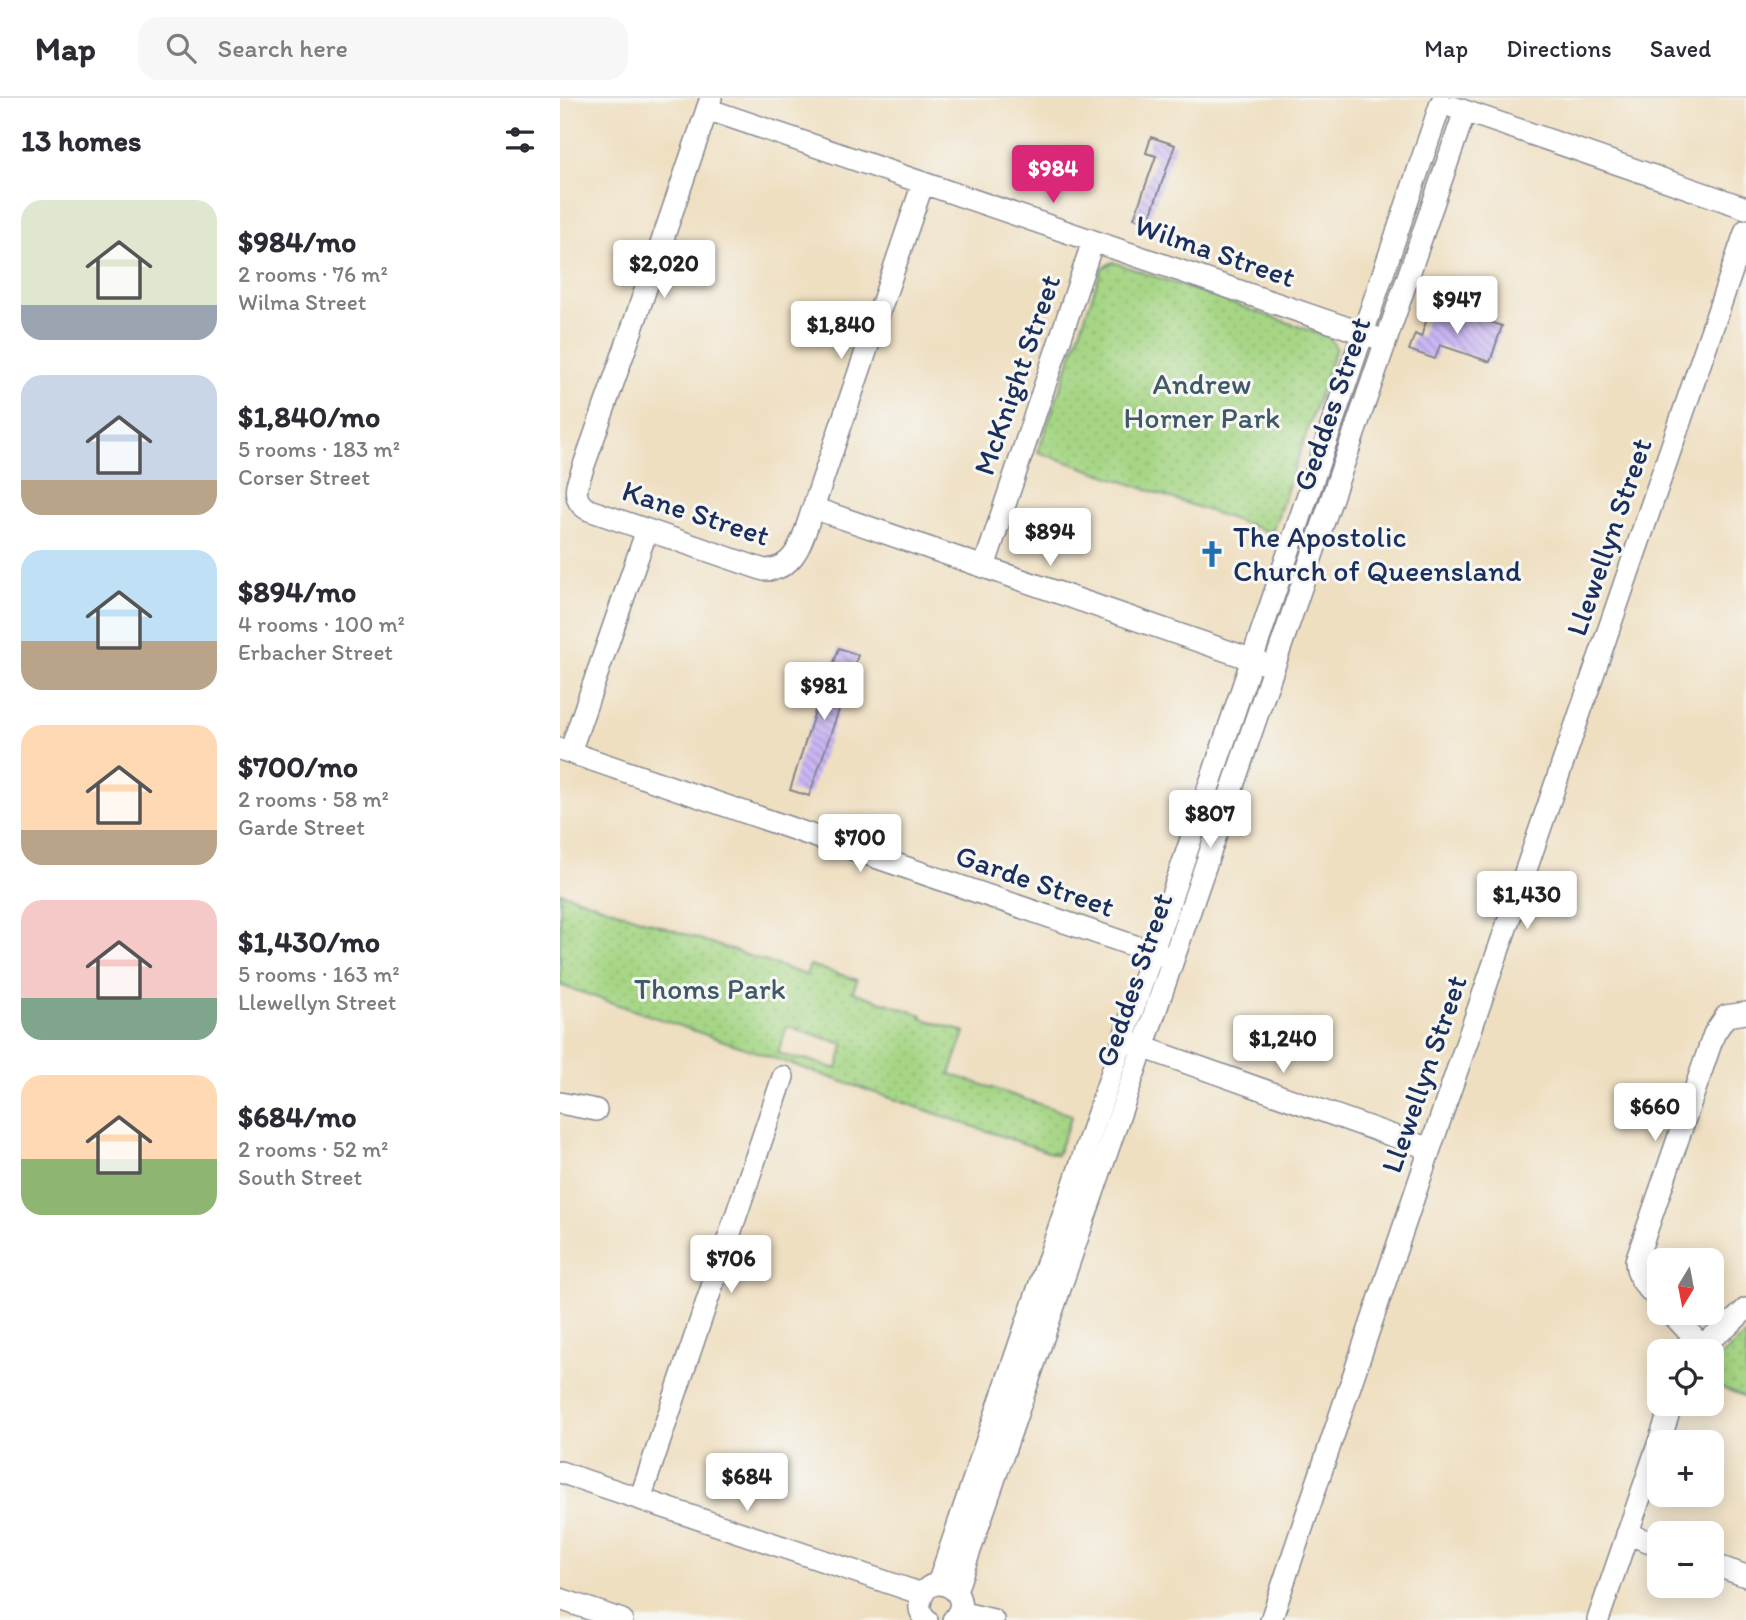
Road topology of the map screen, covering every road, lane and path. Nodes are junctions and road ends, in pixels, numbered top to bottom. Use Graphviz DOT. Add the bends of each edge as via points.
graph roads {
  1 [pos="1434,100"];
  2 [pos="709,103"];
  3 [pos="1465,111"];
  4 [pos="923,183"];
  5 [pos="1746,208"];
  6 [pos="1746,230"];
  7 [pos="1093,241"];
  8 [pos="1363,333"];
  9 [pos="1386,341"];
  10 [pos="813,508"];
  11 [pos="647,530"];
  12 [pos="984,567"];
  13 [pos="1252,660"];
  14 [pos="1273,667"];
  15 [pos="565,750"];
  16 [pos="1153,952"];
  17 [pos="1173,959"];
  18 [pos="1746,1013"];
  19 [pos="1132,1044"];
  20 [pos="783,1077"];
  21 [pos="560,1103"];
  22 [pos="596,1110"];
  23 [pos="1430,1149"];
  24 [pos="1647,1287"];
  25 [pos="1746,1309"];
  26 [pos="1680,1325"];
  27 [pos="1692,1339"];
  28 [pos="1711,1339"];
  29 [pos="1668,1416"];
  30 [pos="560,1472"];
  31 [pos="640,1499"];
  32 [pos="1627,1534"];
  33 [pos="1647,1541"];
  34 [pos="1724,1568"];
  35 [pos="1746,1576"];
  36 [pos="560,1599"];
  37 [pos="946,1600"];
  38 [pos="622,1620"];
  39 [pos="927,1620"];
  40 [pos="993,1620"];
  41 [pos="1270,1620"];
  42 [pos="1598,1620"];
  1 -- 3 [label="street"];
  1 -- 8 [label="street, Geddes Street"];
  2 -- 4 [label="street, Wilma Street"];
  2 -- 11 [label="street, Kane Street" via="577,485 583,507"];
  3 -- 5 [label="street"];
  3 -- 9 [label="street, Geddes Street"];
  4 -- 7 [label="street, Wilma Street"];
  4 -- 10 [label="street"];
  6 -- 23 [label="street, Llewellyn Street"];
  7 -- 8 [label="street, Wilma Street"];
  7 -- 12 [label="street, McKnight Street"];
  8 -- 9 [label="street, Wilma Street"];
  8 -- 13 [label="street, Geddes Street"];
  9 -- 14 [label="street, Geddes Street"];
  10 -- 11 [label="street, Kane Street" via="793,558 772,570"];
  10 -- 12 [label="street"];
  11 -- 15 [label="street"];
  12 -- 13 [label="street"];
  13 -- 14 [label="street"];
  13 -- 16 [label="street, Geddes Street"];
  14 -- 17 [label="street, Geddes Street"];
  15 -- 16 [label="street, Garde Street"];
  16 -- 17 [label="street, Garde Street"];
  16 -- 19 [label="street, Geddes Street"];
  17 -- 19 [label="street, Geddes Street"];
  18 -- 24 [label="street" via="1726,1016 1714,1034 1636,1261 1637,1273"];
  19 -- 23 [label="street"];
  19 -- 37 [label="street, Geddes Street"];
  20 -- 31 [label="street"];
  21 -- 22 [label="street"];
  23 -- 41 [label="street, Llewellyn Street"];
  25 -- 28 [label="street"];
  26 -- 27 [label="street"];
  29 -- 32 [label="street"];
  30 -- 31 [label="street"];
  31 -- 37 [label="street"];
  32 -- 33 [label="street"];
  32 -- 42 [label="street"];
  34 -- 35 [label="street"];
  36 -- 38 [label="street"];
  37 -- 39 [label="street" via="919,1605"];
  37 -- 40 [label="street"];
}
